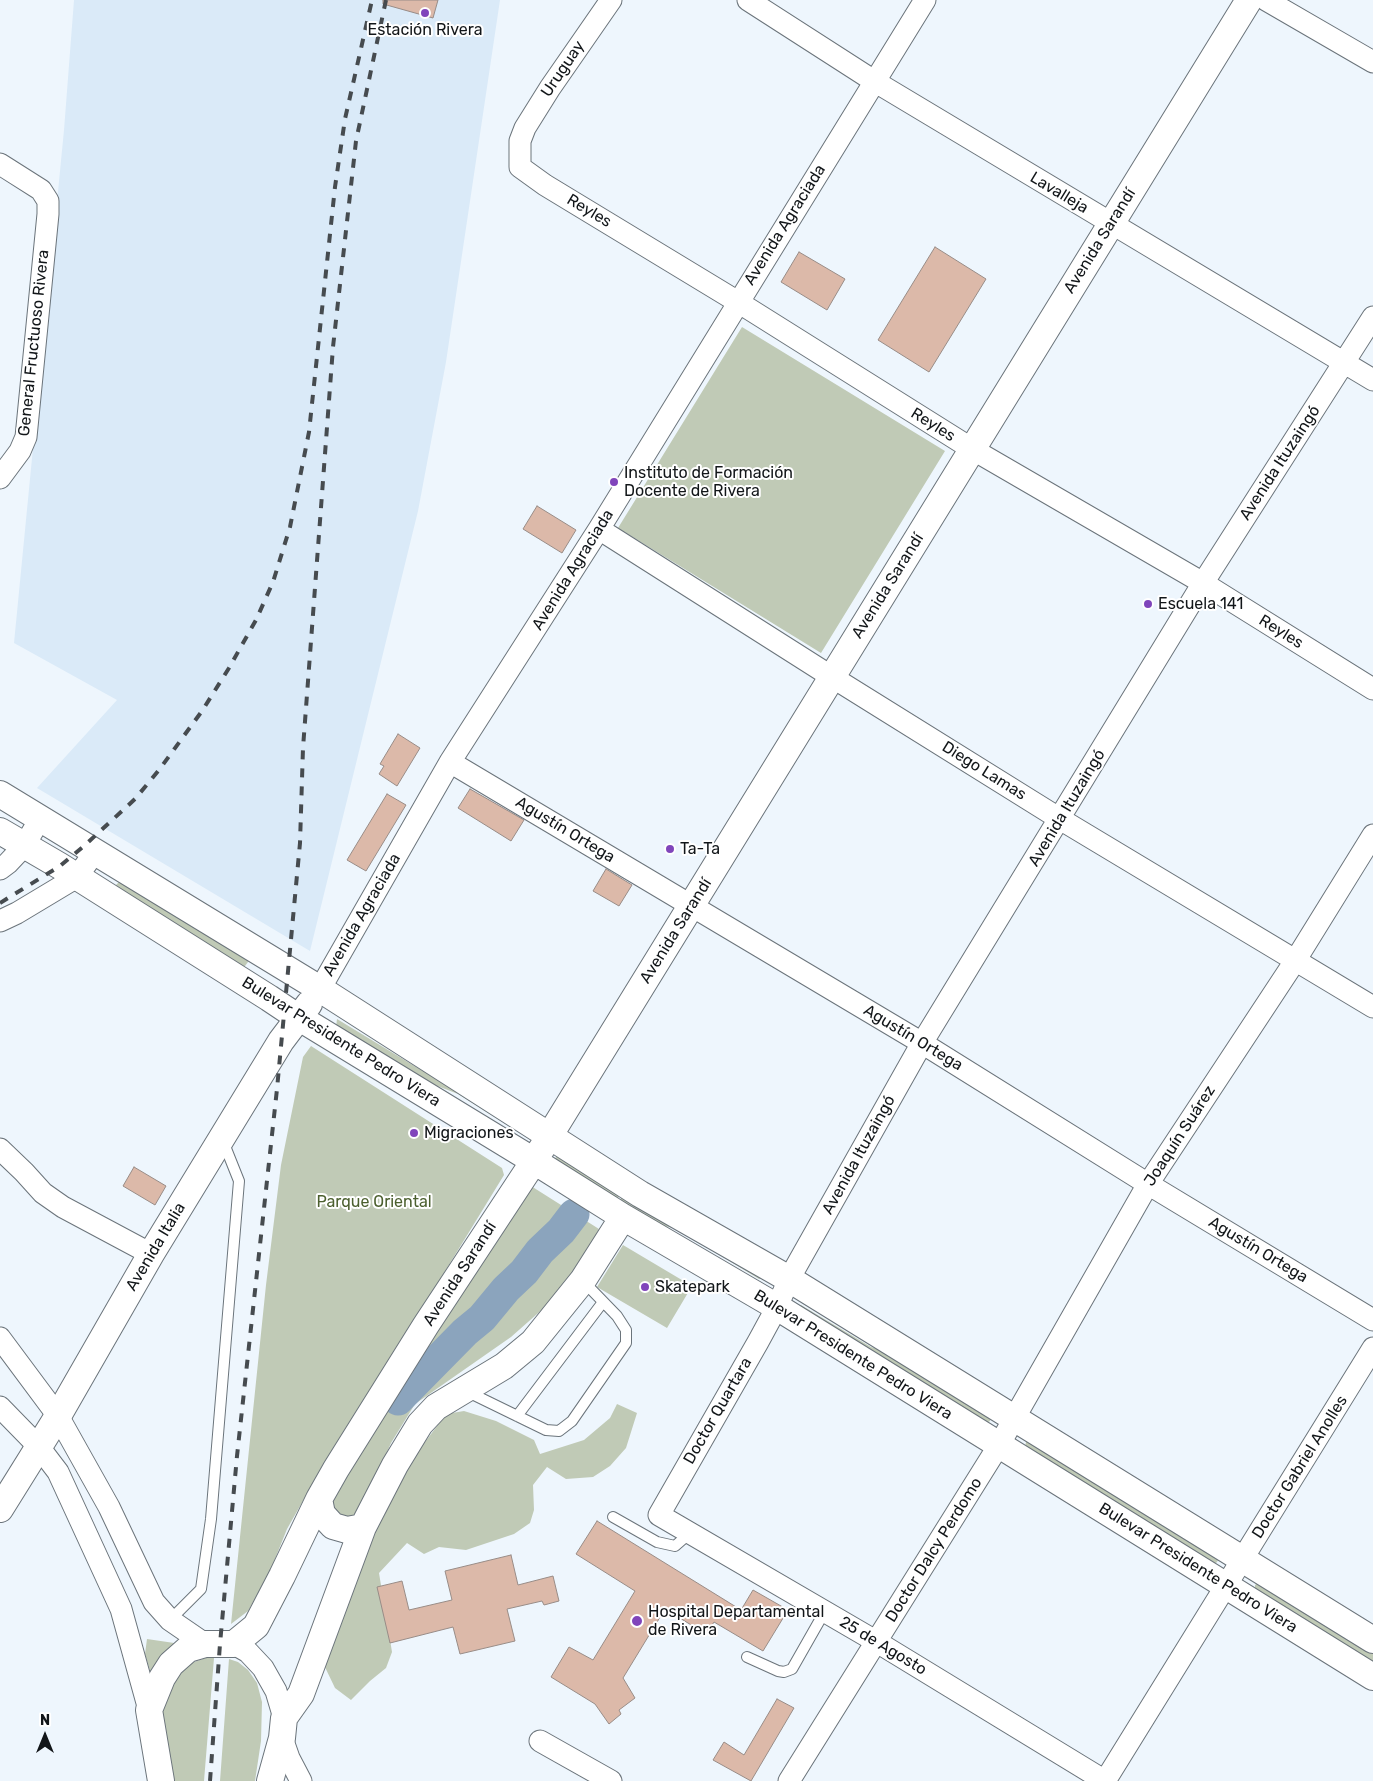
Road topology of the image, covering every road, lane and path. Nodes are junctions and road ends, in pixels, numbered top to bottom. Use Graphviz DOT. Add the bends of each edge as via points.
graph roads {
  1 [pos="611,0"];
  2 [pos="748,0"];
  3 [pos="925,0"];
  4 [pos="1249,0"];
  5 [pos="1266,0"];
  6 [pos="1373,62"];
  7 [pos="874,81"];
  8 [pos="520,141"];
  9 [pos="0,164"];
  10 [pos="1111,224"];
  11 [pos="738,302"];
  12 [pos="1373,317"];
  13 [pos="1344,364"];
  14 [pos="1373,380"];
  15 [pos="972,450"];
  16 [pos="0,478"];
  17 [pos="599,529"];
  18 [pos="1203,583"];
  19 [pos="832,678"];
  20 [pos="1373,689"];
  21 [pos="450,762"];
  22 [pos="0,794"];
  23 [pos="40,819"];
  24 [pos="1060,819"];
  25 [pos="0,831"];
  26 [pos="1373,835"];
  27 [pos="24,846"];
  28 [pos="94,853"];
  29 [pos="0,869"];
  30 [pos="77,877"];
  31 [pos="691,906"];
  32 [pos="0,921"];
  33 [pos="1295,961"];
  34 [pos="320,989"];
  35 [pos="1373,1007"];
  36 [pos="299,1017"];
  37 [pos="922,1043"];
  38 [pos="550,1136"];
  39 [pos="222,1138"];
  40 [pos="0,1150"];
  41 [pos="534,1161"];
  42 [pos="1148,1184"];
  43 [pos="623,1217"];
  44 [pos="150,1254"];
  45 [pos="789,1279"];
  46 [pos="582,1280"];
  47 [pos="603,1302"];
  48 [pos="777,1307"];
  49 [pos="1373,1320"];
  50 [pos="0,1338"];
  51 [pos="1373,1348"];
  52 [pos="466,1391"];
  53 [pos="0,1407"];
  54 [pos="58,1416"];
  55 [pos="517,1416"];
  56 [pos="1015,1419"];
  57 [pos="999,1445"];
  58 [pos="39,1446"];
  59 [pos="319,1499"];
  60 [pos="0,1509"];
  61 [pos="659,1515"];
  62 [pos="612,1517"];
  63 [pos="363,1527"];
  64 [pos="690,1533"];
  65 [pos="1242,1559"];
  66 [pos="1226,1585"];
  67 [pos="148,1592"];
  68 [pos="121,1609"];
  69 [pos="825,1611"];
  70 [pos="170,1620"];
  71 [pos="1373,1640"];
  72 [pos="877,1642"];
  73 [pos="205,1644"];
  74 [pos="234,1644"];
  75 [pos="747,1657"];
  76 [pos="1373,1677"];
  77 [pos="149,1710"];
  78 [pos="283,1728"];
  79 [pos="540,1741"];
  80 [pos="161,1781"];
  81 [pos="270,1781"];
  82 [pos="301,1781"];
  83 [pos="611,1781"];
  84 [pos="789,1781"];
  85 [pos="1105,1781"];
  1 -- 8 [label="street, Uruguay" via="550,88"];
  2 -- 7 [label="street, Lavalleja"];
  3 -- 7 [label="street, Avenida Agraciada"];
  4 -- 10 [label="street, Avenida Sarandí"];
  5 -- 6 [label="street"];
  7 -- 10 [label="street, Lavalleja"];
  7 -- 11 [label="street, Avenida Agraciada"];
  8 -- 11 [label="street, Reyles" via="520,167"];
  9 -- 16 [label="street, General Fructuoso Rivera" via="41,190 48,201 26,437 20,452"];
  10 -- 13 [label="street, Lavalleja"];
  10 -- 15 [label="street, Avenida Sarandí"];
  11 -- 15 [label="street, Reyles"];
  11 -- 17 [label="street, Avenida Agraciada"];
  12 -- 13 [label="street, Avenida Ituzaingó"];
  13 -- 14 [label="street, Lavalleja"];
  13 -- 18 [label="street, Avenida Ituzaingó"];
  15 -- 18 [label="street, Reyles"];
  15 -- 19 [label="street, Avenida Sarandí"];
  17 -- 19 [label="street, Diego Lamas"];
  17 -- 21 [label="street, Avenida Agraciada"];
  18 -- 20 [label="street, Reyles"];
  18 -- 24 [label="street, Avenida Ituzaingó"];
  19 -- 24 [label="street, Diego Lamas"];
  19 -- 31 [label="street, Avenida Sarandí"];
  21 -- 31 [label="street, Agustín Ortega"];
  21 -- 34 [label="street, Avenida Agraciada"];
  22 -- 23 [label="street, Bulevar Presidente Pedro Viera"];
  23 -- 27 [label="street"];
  23 -- 28 [label="street, Bulevar Presidente Pedro Viera"];
  24 -- 33 [label="street, Diego Lamas"];
  24 -- 37 [label="street, Avenida Ituzaingó"];
  25 -- 27 [label="street, Bulevar Presidente Pedro Viera"];
  26 -- 33 [label="street, Joaquín Suárez"];
  27 -- 29 [label="street"];
  27 -- 30 [label="street, Bulevar Presidente Pedro Viera"];
  28 -- 30 [label="street"];
  28 -- 34 [label="street, Bulevar Presidente Pedro Viera"];
  30 -- 32 [label="street"];
  30 -- 36 [label="street, Bulevar Presidente Pedro Viera"];
  31 -- 37 [label="street, Agustín Ortega"];
  31 -- 38 [label="street, Avenida Sarandí"];
  33 -- 35 [label="street, Diego Lamas"];
  33 -- 42 [label="street, Joaquín Suárez"];
  34 -- 36 [label="street, Avenida Italia"];
  34 -- 38 [label="street, Bulevar Presidente Pedro Viera"];
  36 -- 39 [label="street, Avenida Italia"];
  36 -- 41 [label="street, Bulevar Presidente Pedro Viera"];
  37 -- 42 [label="street, Agustín Ortega"];
  37 -- 45 [label="street, Avenida Ituzaingó"];
  38 -- 41 [label="street, Avenida Sarandí"];
  38 -- 45 [label="street, Bulevar Presidente Pedro Viera" via="640,1194"];
  39 -- 44 [label="street, Avenida Italia"];
  39 -- 70 [label="lane" via="239,1180 211,1519 201,1589"];
  40 -- 44 [label="street" via="43,1193"];
  41 -- 43 [label="street, Bulevar Presidente Pedro Viera"];
  41 -- 59 [label="street, Avenida Sarandí" via="426,1325"];
  42 -- 49 [label="street, Agustín Ortega"];
  42 -- 56 [label="street, Joaquín Suárez"];
  43 -- 46 [label="street"];
  43 -- 48 [label="street, Bulevar Presidente Pedro Viera"];
  44 -- 54 [label="street, Avenida Italia"];
  45 -- 48 [label="street, Avenida Ituzaingó"];
  45 -- 56 [label="street, Bulevar Presidente Pedro Viera"];
  46 -- 47 [label="lane"];
  46 -- 52 [label="street" via="533,1342"];
  47 -- 55 [label="lane"];
  47 -- 55 [label="lane" via="626,1330 626,1343 572,1420 559,1431 546,1430"];
  48 -- 57 [label="street, Bulevar Presidente Pedro Viera"];
  48 -- 61 [label="street, Doctor Quartara"];
  50 -- 54 [label="street"];
  51 -- 65 [label="street, Doctor Gabriel Anolles"];
  52 -- 55 [label="lane"];
  52 -- 63 [label="street" via="436,1407 420,1424 394,1465"];
  53 -- 58 [label="street"];
  54 -- 58 [label="street, Avenida Italia"];
  54 -- 67 [label="street" via="109,1507"];
  56 -- 57 [label="street, Joaquín Suárez"];
  56 -- 65 [label="street, Bulevar Presidente Pedro Viera"];
  57 -- 66 [label="street, Bulevar Presidente Pedro Viera"];
  57 -- 72 [label="street, Doctor Dalcy Perdomo"];
  58 -- 60 [label="street, Avenida Italia"];
  58 -- 68 [label="street" via="58,1472"];
  59 -- 63 [label="street" via="322,1514 332,1526 347,1530"];
  59 -- 74 [label="street, Avenida Sarandí" via="256,1626"];
  61 -- 64 [label="street, 25 de Agosto"];
  62 -- 64 [label="lane" via="657,1542 675,1546"];
  63 -- 78 [label="street" via="301,1694"];
  64 -- 69 [label="street, 25 de Agosto"];
  65 -- 66 [label="street, Doctor Gabriel Anolles"];
  65 -- 71 [label="street, Bulevar Presidente Pedro Viera"];
  66 -- 76 [label="street, Bulevar Presidente Pedro Viera"];
  66 -- 85 [label="street, Doctor Gabriel Anolles"];
  67 -- 68 [label="street"];
  67 -- 70 [label="street"];
  68 -- 77 [label="street"];
  69 -- 72 [label="street, 25 de Agosto"];
  69 -- 75 [label="lane" via="792,1669 778,1671"];
  70 -- 73 [label="street"];
  72 -- 84 [label="street, Doctor Dalcy Perdomo"];
  72 -- 85 [label="street, 25 de Agosto"];
  73 -- 74 [label="street"];
  73 -- 77 [label="street" via="188,1649 171,1664"];
  74 -- 78 [label="street" via="248,1652 266,1673 276,1691"];
  77 -- 80 [label="street"];
  78 -- 81 [label="street"];
  78 -- 82 [label="street" via="289,1758"];
  79 -- 83 [label="street"];
}
